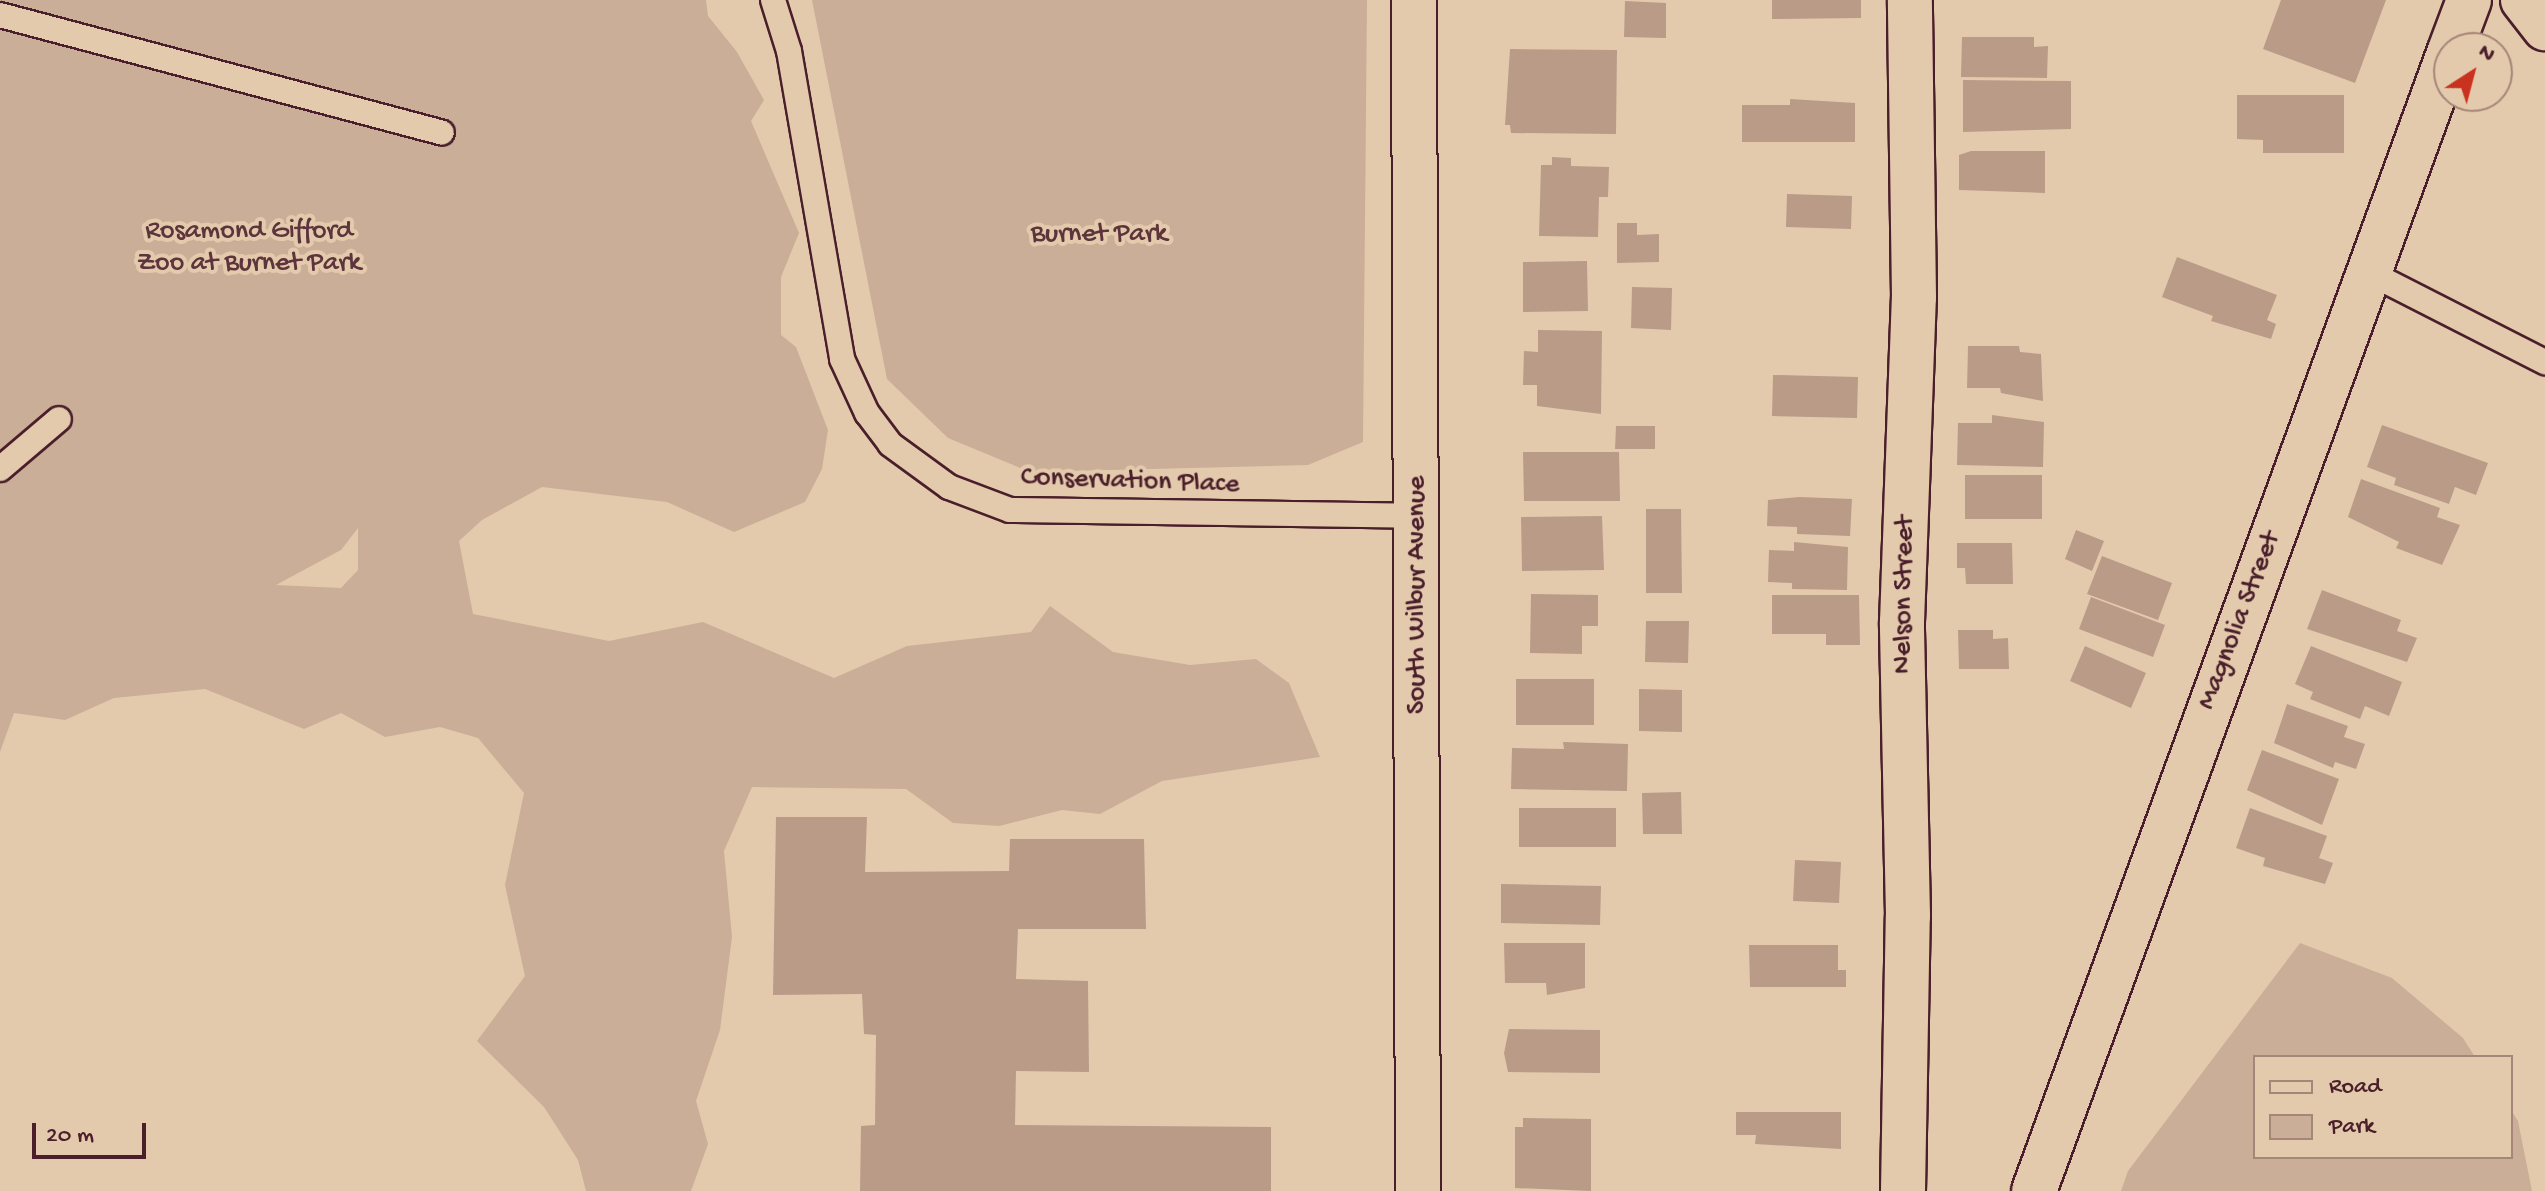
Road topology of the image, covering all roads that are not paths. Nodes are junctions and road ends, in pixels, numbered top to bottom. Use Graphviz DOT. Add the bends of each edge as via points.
graph roads {
  1 [pos="773,0"];
  2 [pos="1414,0"];
  3 [pos="1910,0"];
  4 [pos="2469,0"];
  5 [pos="2523,0"];
  6 [pos="0,15"];
  7 [pos="2545,28"];
  8 [pos="2457,32"];
  9 [pos="2433,96"];
  10 [pos="442,133"];
  11 [pos="2368,272"];
  12 [pos="2545,362"];
  13 [pos="59,419"];
  14 [pos="0,469"];
  15 [pos="1419,516"];
  16 [pos="1418,1191"];
  17 [pos="1903,1191"];
  18 [pos="2034,1191"];
  1 -- 15 [label="lane, Conservation Place" via="789,51 842,359 867,413 890,444 949,487 1010,510"];
  2 -- 15 [label="street, South Wilbur Avenue"];
  3 -- 17 [label="street, Nelson Street" via="1914,297 1902,622 1908,916"];
  4 -- 8 [label="street, Magnolia Street"];
  5 -- 7 [label="street"];
  6 -- 10 [label="lane"];
  9 -- 11 [label="street, Magnolia Street"];
  11 -- 12 [label="lane"];
  11 -- 18 [label="street, Magnolia Street"];
  13 -- 14 [label="lane"];
  15 -- 16 [label="street, South Wilbur Avenue"];
}
